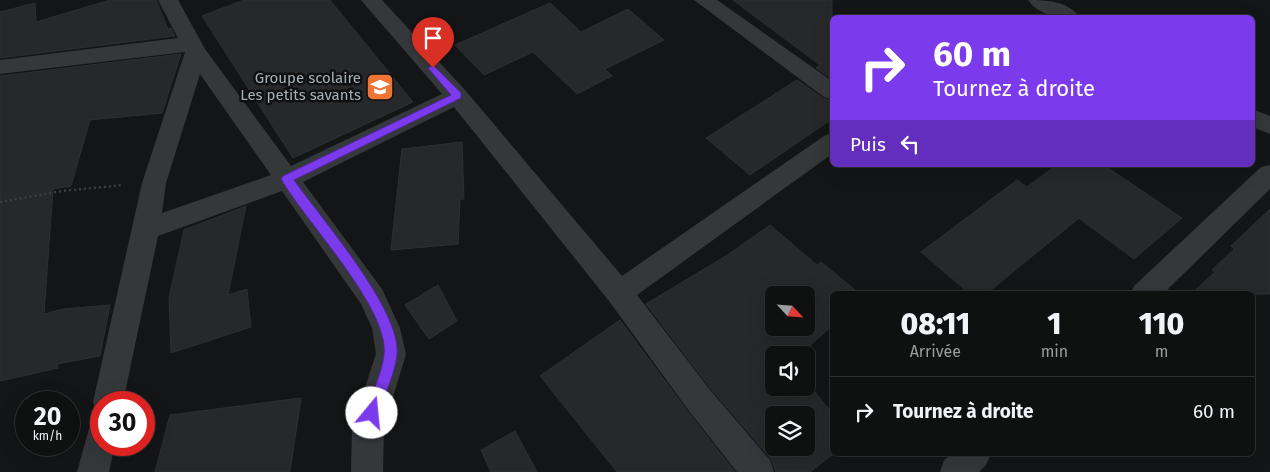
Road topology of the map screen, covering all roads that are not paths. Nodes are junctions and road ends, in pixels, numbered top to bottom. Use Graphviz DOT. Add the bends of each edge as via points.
graph roads {
  1 [pos="168,0"];
  2 [pos="371,0"];
  3 [pos="704,0"];
  4 [pos="1038,0"];
  5 [pos="1061,15"];
  6 [pos="194,47"];
  7 [pos="0,67"];
  8 [pos="830,91"];
  9 [pos="457,96"];
  10 [pos="1255,118"];
  11 [pos="1270,126"];
  12 [pos="830,143"];
  13 [pos="1270,174"];
  14 [pos="287,179"];
  15 [pos="146,229"];
  16 [pos="1147,291"];
  17 [pos="619,293"];
  18 [pos="110,391"];
  19 [pos="97,456"];
  20 [pos="973,456"];
  21 [pos="94,472"];
  22 [pos="367,472"];
  23 [pos="758,472"];
  24 [pos="956,472"];
  1 -- 6 [label="street"];
  2 -- 9 [label="street"];
  3 -- 8 [label="street"];
  4 -- 5 [label="street"];
  6 -- 7 [label="street"];
  6 -- 14 [label="street"];
  6 -- 15 [label="street" via="154,183"];
  9 -- 14 [label="street"];
  9 -- 17 [label="street"];
  10 -- 11 [label="street"];
  12 -- 17 [label="street"];
  13 -- 16 [label="street"];
  14 -- 15 [label="street"];
  14 -- 22 [label="street" via="372,297 386,328 391,354 368,427"];
  15 -- 18 [label="street"];
  17 -- 23 [label="street"];
  19 -- 21 [label="street"];
  20 -- 24 [label="street"];
}
